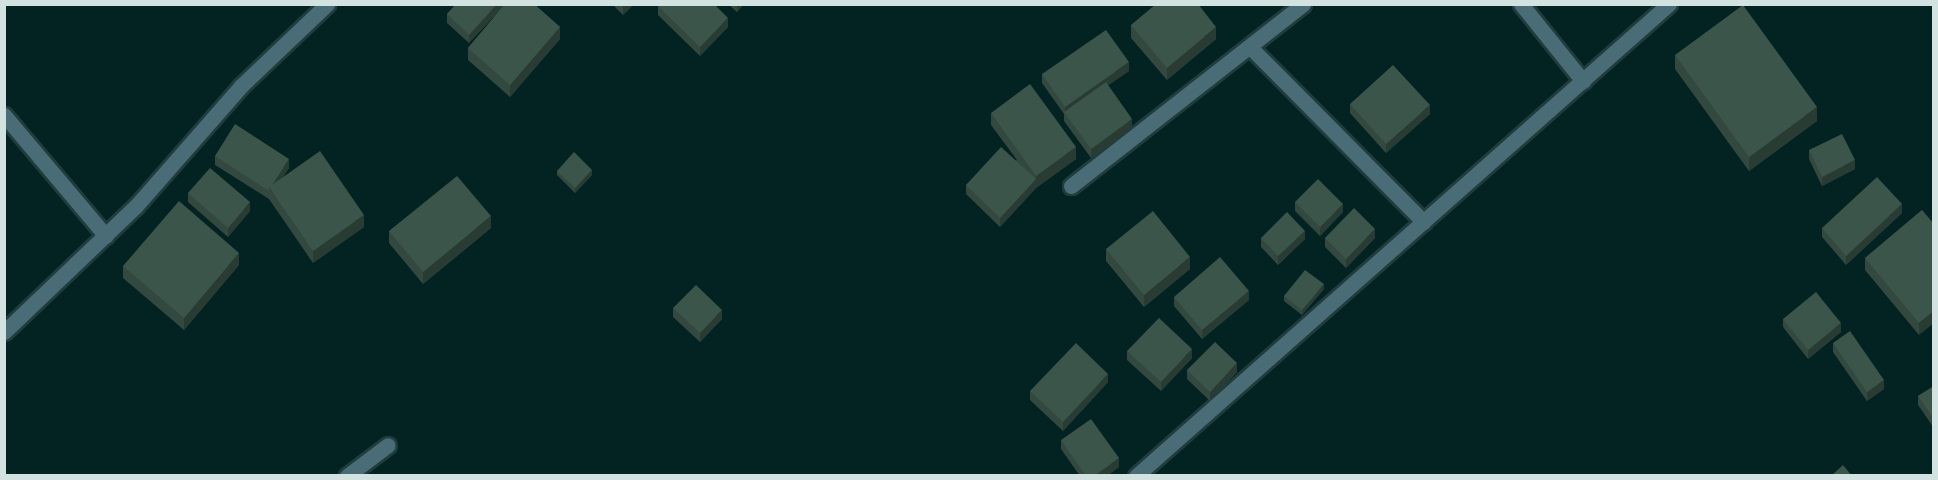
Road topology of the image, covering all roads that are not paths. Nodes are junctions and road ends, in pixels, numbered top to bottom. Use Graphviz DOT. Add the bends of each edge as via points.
graph roads {
  1 [pos="327,4"];
  2 [pos="1304,4"];
  3 [pos="1521,4"];
  4 [pos="1670,4"];
  5 [pos="1251,48"];
  6 [pos="1583,81"];
  7 [pos="4,115"];
  8 [pos="1071,186"];
  9 [pos="1424,222"];
  10 [pos="106,236"];
  11 [pos="4,333"];
  12 [pos="388,445"];
  13 [pos="347,476"];
  14 [pos="1136,476"];
  1 -- 10 [label="street" via="241,86"];
  2 -- 5 [label="street"];
  3 -- 6 [label="street"];
  4 -- 6 [label="street"];
  5 -- 8 [label="street"];
  5 -- 9 [label="street"];
  6 -- 9 [label="street"];
  7 -- 10 [label="street"];
  9 -- 14 [label="street"];
  10 -- 11 [label="street"];
  12 -- 13 [label="street"];
}
